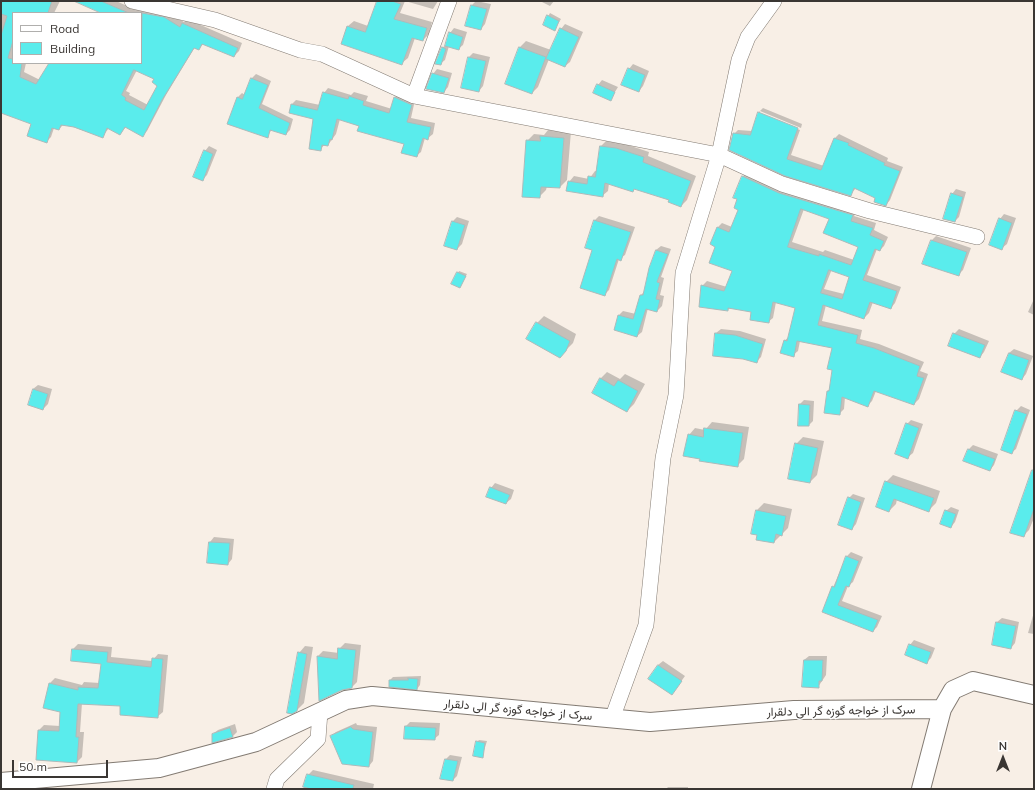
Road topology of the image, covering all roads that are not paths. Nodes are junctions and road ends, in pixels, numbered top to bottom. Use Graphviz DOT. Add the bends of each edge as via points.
graph roads {
  1 [pos="132,1"];
  2 [pos="450,1"];
  3 [pos="774,1"];
  4 [pos="414,96"];
  5 [pos="719,155"];
  6 [pos="977,237"];
  7 [pos="1034,695"];
  8 [pos="942,709"];
  9 [pos="320,712"];
  10 [pos="612,719"];
  11 [pos="1,782"];
  12 [pos="274,789"];
  13 [pos="921,789"];
  1 -- 4 [label="street" via="215,20 300,50 322,54"];
  2 -- 4 [label="street"];
  3 -- 5 [label="street" via="748,37 738,60"];
  4 -- 5 [label="street"];
  5 -- 6 [label="street" via="782,184 870,211"];
  5 -- 10 [label="street" via="682,273 676,395 663,458 646,625"];
  7 -- 8 [label="street" via="973,681 953,690"];
  8 -- 10 [label="street, سرک از خواجه گوزه گر الی دلقرار" via="794,710 650,722"];
  8 -- 13 [label="street"];
  9 -- 10 [label="street, سرک از خواجه گوزه گر الی دلقرار" via="346,700 372,696"];
  9 -- 11 [label="street, سرک از خواجه گوزه گر الی دلقرار" via="256,742 159,768"];
  9 -- 12 [label="street" via="318,739 277,779"];
}
